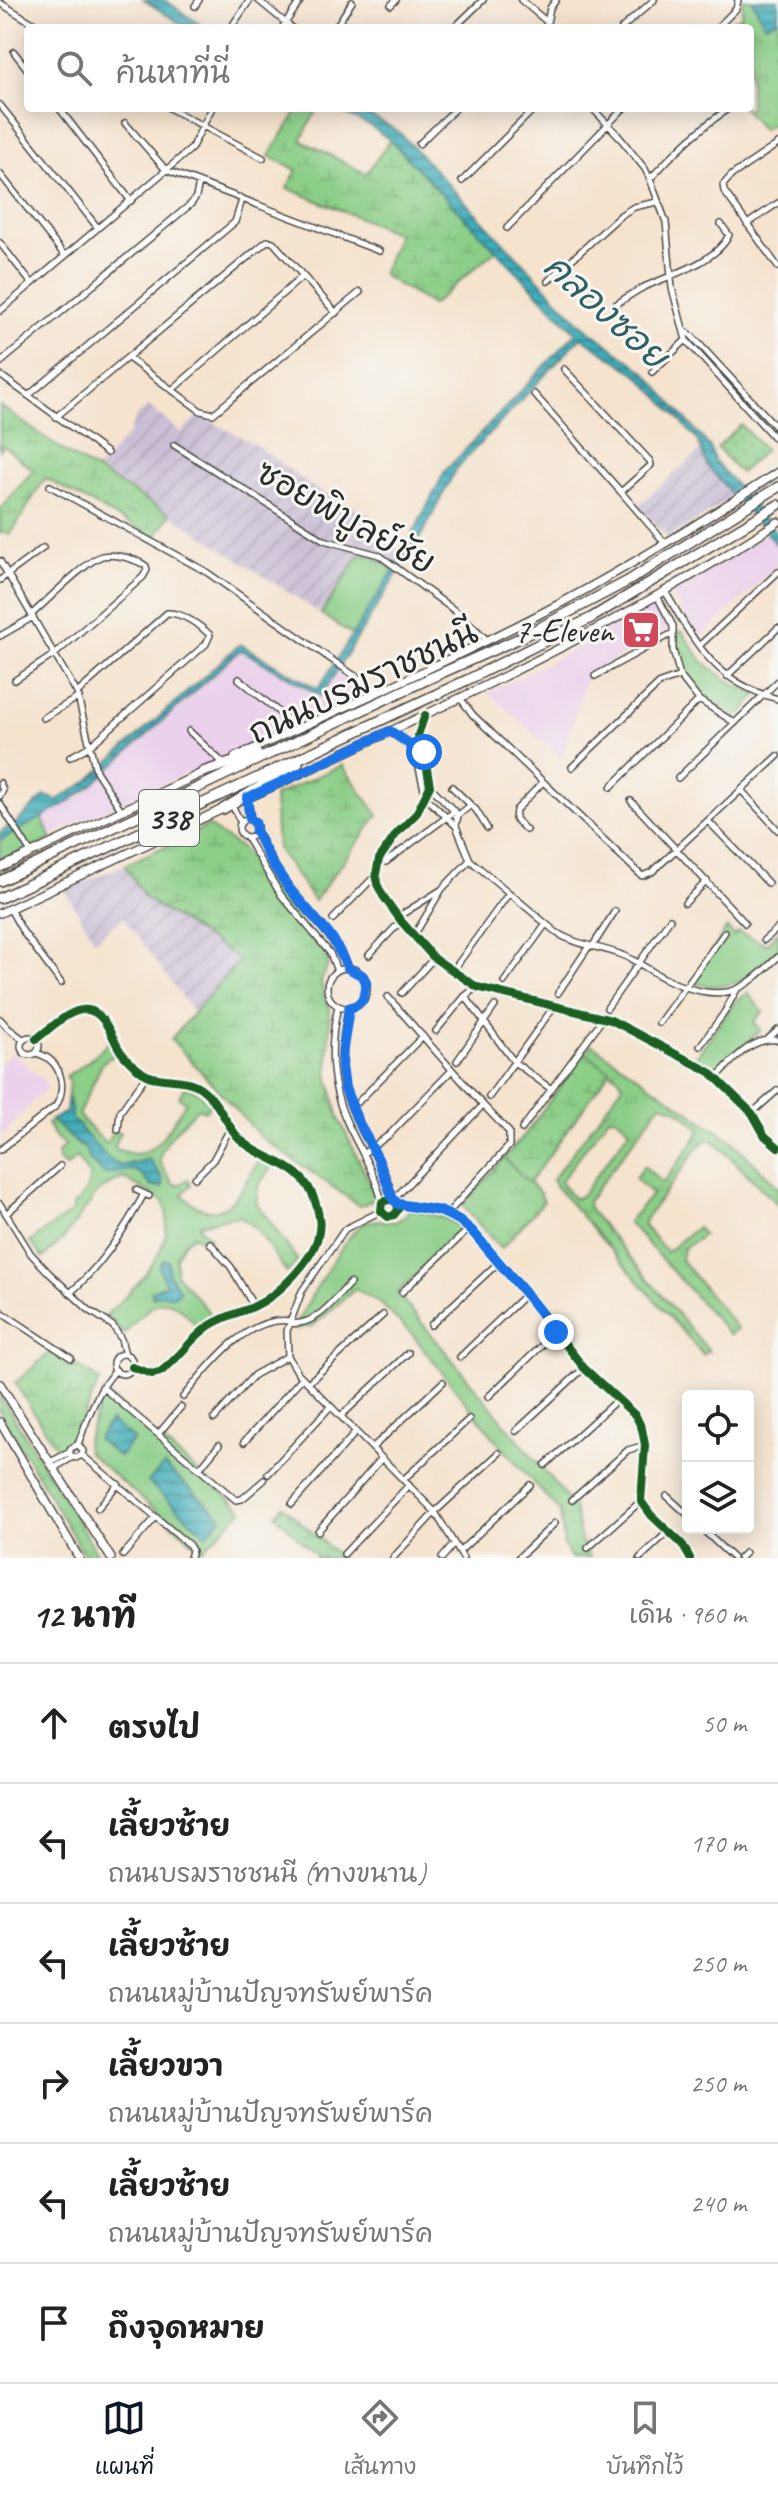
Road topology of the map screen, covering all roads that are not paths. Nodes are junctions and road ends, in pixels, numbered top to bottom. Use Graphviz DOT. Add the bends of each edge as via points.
graph roads {
  1 [pos="250,0"];
  2 [pos="258,0"];
  3 [pos="301,0"];
  4 [pos="483,0"];
  5 [pos="521,0"];
  6 [pos="556,0"];
  7 [pos="654,0"];
  8 [pos="738,0"];
  9 [pos="352,2"];
  10 [pos="0,3"];
  11 [pos="234,23"];
  12 [pos="34,24"];
  13 [pos="282,24"];
  14 [pos="285,24"];
  15 [pos="338,24"];
  16 [pos="458,24"];
  17 [pos="546,24"];
  18 [pos="627,24"];
  19 [pos="721,24"];
  20 [pos="14,52"];
  21 [pos="24,65"];
  22 [pos="0,105"];
  23 [pos="62,112"];
  24 [pos="176,112"];
  25 [pos="210,112"];
  26 [pos="452,112"];
  27 [pos="531,112"];
  28 [pos="596,112"];
  29 [pos="620,112"];
  30 [pos="723,112"];
  31 [pos="125,123"];
  32 [pos="609,125"];
  33 [pos="202,126"];
  34 [pos="419,144"];
  35 [pos="778,144"];
  36 [pos="263,158"];
  37 [pos="166,170"];
  38 [pos="0,174"];
  39 [pos="650,179"];
  40 [pos="462,181"];
  41 [pos="199,183"];
  42 [pos="242,200"];
  43 [pos="131,201"];
  44 [pos="657,202"];
  45 [pos="778,203"];
  46 [pos="721,224"];
  47 [pos="747,224"];
  48 [pos="98,228"];
  49 [pos="507,228"];
  50 [pos="0,243"];
  51 [pos="379,251"];
  52 [pos="65,256"];
  53 [pos="777,263"];
  54 [pos="303,276"];
  55 [pos="671,277"];
  56 [pos="548,281"];
  57 [pos="32,284"];
  58 [pos="360,292"];
  59 [pos="615,305"];
  60 [pos="0,311"];
  61 [pos="336,313"];
  62 [pos="683,329"];
  63 [pos="691,335"];
  64 [pos="686,340"];
  65 [pos="128,358"];
  66 [pos="716,362"];
  67 [pos="0,363"];
  68 [pos="710,368"];
  69 [pos="564,369"];
  70 [pos="652,372"];
  71 [pos="0,375"];
  72 [pos="172,390"];
  73 [pos="534,394"];
  74 [pos="29,395"];
  75 [pos="748,396"];
  76 [pos="742,402"];
  77 [pos="56,417"];
  78 [pos="778,429"];
  79 [pos="778,442"];
  80 [pos="174,445"];
  81 [pos="107,453"];
  82 [pos="778,472"];
  83 [pos="50,486"];
  84 [pos="778,487"];
  85 [pos="621,492"];
  86 [pos="778,505"];
  87 [pos="774,524"];
  88 [pos="665,543"];
  89 [pos="43,548"];
  90 [pos="0,561"];
  91 [pos="778,572"];
  92 [pos="8,575"];
  93 [pos="0,580"];
  94 [pos="665,591"];
  95 [pos="657,596"];
  96 [pos="31,613"];
  97 [pos="683,621"];
  98 [pos="778,628"];
  99 [pos="674,629"];
  100 [pos="0,636"];
  101 [pos="487,640"];
  102 [pos="699,646"];
  103 [pos="55,654"];
  104 [pos="595,676"];
  105 [pos="680,676"];
  106 [pos="727,676"];
  107 [pos="239,679"];
  108 [pos="15,680"];
  109 [pos="778,681"];
  110 [pos="379,690"];
  111 [pos="78,695"];
  112 [pos="762,695"];
  113 [pos="460,698"];
  114 [pos="778,699"];
  115 [pos="699,700"];
  116 [pos="425,715"];
  117 [pos="43,718"];
  118 [pos="735,723"];
  119 [pos="298,728"];
  120 [pos="189,731"];
  121 [pos="390,731"];
  122 [pos="313,734"];
  123 [pos="339,739"];
  124 [pos="90,746"];
  125 [pos="424,752"];
  126 [pos="416,756"];
  127 [pos="778,756"];
  128 [pos="70,757"];
  129 [pos="773,761"];
  130 [pos="223,763"];
  131 [pos="572,767"];
  132 [pos="778,767"];
  133 [pos="203,772"];
  134 [pos="678,778"];
  135 [pos="543,782"];
  136 [pos="0,783"];
  137 [pos="430,786"];
  138 [pos="452,787"];
  139 [pos="611,787"];
  140 [pos="741,790"];
  141 [pos="0,796"];
  142 [pos="247,798"];
  143 [pos="426,798"];
  144 [pos="631,801"];
  145 [pos="0,804"];
  146 [pos="471,805"];
  147 [pos="227,807"];
  148 [pos="122,811"];
  149 [pos="456,813"];
  150 [pos="250,819"];
  151 [pos="708,821"];
  152 [pos="451,822"];
  153 [pos="241,823"];
  154 [pos="487,828"];
  155 [pos="526,830"];
  156 [pos="778,830"];
  157 [pos="256,832"];
  158 [pos="246,837"];
  159 [pos="676,849"];
  160 [pos="31,853"];
  161 [pos="470,860"];
  162 [pos="386,862"];
  163 [pos="0,868"];
  164 [pos="376,874"];
  165 [pos="0,881"];
  166 [pos="707,881"];
  167 [pos="768,883"];
  168 [pos="442,889"];
  169 [pos="509,893"];
  170 [pos="0,898"];
  171 [pos="685,903"];
  172 [pos="9,908"];
  173 [pos="615,911"];
  174 [pos="0,913"];
  175 [pos="404,913"];
  176 [pos="333,919"];
  177 [pos="670,919"];
  178 [pos="401,921"];
  179 [pos="745,923"];
  180 [pos="546,924"];
  181 [pos="778,928"];
  182 [pos="418,929"];
  183 [pos="725,932"];
  184 [pos="764,940"];
  185 [pos="590,947"];
  186 [pos="369,955"];
  187 [pos="778,957"];
  188 [pos="434,958"];
  189 [pos="637,963"];
  190 [pos="457,965"];
  191 [pos="348,968"];
  192 [pos="337,971"];
  193 [pos="504,982"];
  194 [pos="61,983"];
  195 [pos="477,987"];
  196 [pos="685,987"];
  197 [pos="736,990"];
  198 [pos="402,993"];
  199 [pos="558,993"];
  200 [pos="465,996"];
  201 [pos="388,997"];
  202 [pos="555,1005"];
  203 [pos="338,1006"];
  204 [pos="495,1006"];
  205 [pos="349,1008"];
  206 [pos="607,1008"];
  207 [pos="604,1017"];
  208 [pos="0,1019"];
  209 [pos="484,1023"];
  210 [pos="659,1023"];
  211 [pos="778,1030"];
  212 [pos="436,1031"];
  213 [pos="423,1036"];
  214 [pos="36,1039"];
  215 [pos="768,1039"];
  216 [pos="24,1040"];
  217 [pos="778,1040"];
  218 [pos="700,1046"];
  219 [pos="36,1053"];
  220 [pos="457,1061"];
  221 [pos="514,1062"];
  222 [pos="452,1070"];
  223 [pos="146,1076"];
  224 [pos="717,1077"];
  225 [pos="551,1089"];
  226 [pos="778,1090"];
  227 [pos="489,1097"];
  228 [pos="358,1102"];
  229 [pos="483,1105"];
  230 [pos="752,1113"];
  231 [pos="231,1127"];
  232 [pos="522,1129"];
  233 [pos="118,1130"];
  234 [pos="371,1144"];
  235 [pos="360,1146"];
  236 [pos="778,1147"];
  237 [pos="0,1150"];
  238 [pos="364,1153"];
  239 [pos="60,1166"];
  240 [pos="195,1178"];
  241 [pos="136,1190"];
  242 [pos="395,1201"];
  243 [pos="382,1202"];
  244 [pos="0,1204"];
  245 [pos="381,1211"];
  246 [pos="6,1214"];
  247 [pos="447,1214"];
  248 [pos="469,1229"];
  249 [pos="210,1243"];
  250 [pos="498,1263"];
  251 [pos="350,1283"];
  252 [pos="402,1292"];
  253 [pos="70,1293"];
  254 [pos="526,1294"];
  255 [pos="254,1307"];
  256 [pos="0,1311"];
  257 [pos="383,1315"];
  258 [pos="289,1322"];
  259 [pos="431,1325"];
  260 [pos="556,1332"];
  261 [pos="408,1353"];
  262 [pos="125,1354"];
  263 [pos="288,1356"];
  264 [pos="460,1357"];
  265 [pos="71,1358"];
  266 [pos="132,1367"];
  267 [pos="584,1368"];
  268 [pos="116,1370"];
  269 [pos="302,1378"];
  270 [pos="443,1382"];
  271 [pos="308,1383"];
  272 [pos="0,1384"];
  273 [pos="102,1387"];
  274 [pos="183,1397"];
  275 [pos="488,1397"];
  276 [pos="619,1398"];
  277 [pos="181,1407"];
  278 [pos="330,1407"];
  279 [pos="341,1416"];
  280 [pos="214,1419"];
  281 [pos="469,1419"];
  282 [pos="0,1422"];
  283 [pos="516,1431"];
  284 [pos="356,1432"];
  285 [pos="159,1433"];
  286 [pos="244,1442"];
  287 [pos="78,1444"];
  288 [pos="219,1445"];
  289 [pos="645,1445"];
  290 [pos="372,1448"];
  291 [pos="499,1453"];
  292 [pos="71,1454"];
  293 [pos="82,1455"];
  294 [pos="382,1458"];
  295 [pos="52,1465"];
  296 [pos="545,1465"];
  297 [pos="200,1468"];
  298 [pos="268,1474"];
  299 [pos="264,1480"];
  300 [pos="403,1480"];
  301 [pos="118,1484"];
  302 [pos="409,1485"];
  303 [pos="530,1485"];
  304 [pos="667,1496"];
  305 [pos="572,1500"];
  306 [pos="641,1501"];
  307 [pos="292,1504"];
  308 [pos="98,1508"];
  309 [pos="682,1510"];
  310 [pos="435,1512"];
  311 [pos="156,1517"];
  312 [pos="555,1523"];
  313 [pos="318,1531"];
  314 [pos="669,1531"];
  315 [pos="707,1534"];
  316 [pos="454,1544"];
  317 [pos="588,1548"];
  318 [pos="344,1554"];
  319 [pos="123,1555"];
  320 [pos="461,1555"];
  321 [pos="79,1558"];
  322 [pos="111,1558"];
  323 [pos="190,1558"];
  324 [pos="393,1558"];
  325 [pos="442,1558"];
  326 [pos="518,1558"];
  327 [pos="640,1558"];
  328 [pos="690,1558"];
  329 [pos="733,1558"];
  1 -- 11 [label="street"];
  2 -- 13 [label="street"];
  3 -- 14 [label="street"];
  4 -- 16 [label="street"];
  5 -- 17 [label="street"];
  6 -- 17 [label="street"];
  7 -- 18 [label="street"];
  8 -- 19 [label="street"];
  9 -- 15 [label="street"];
  10 -- 12 [label="street"];
  20 -- 21 [label="street"];
  22 -- 48 [label="street"];
  23 -- 43 [label="street"];
  24 -- 33 [label="street"];
  25 -- 33 [label="street"];
  26 -- 34 [label="street"];
  27 -- 40 [label="street"];
  28 -- 32 [label="street"];
  29 -- 32 [label="street"];
  30 -- 39 [label="street"];
  31 -- 37 [label="street"];
  32 -- 39 [label="street"];
  32 -- 49 [label="street"];
  33 -- 36 [label="street"];
  33 -- 37 [label="street" via="191,149"];
  35 -- 47 [label="street" via="723,185"];
  37 -- 41 [label="street"];
  37 -- 43 [label="street"];
  38 -- 52 [label="street"];
  39 -- 44 [label="street"];
  41 -- 42 [label="street"];
  41 -- 67 [label="street" via="191,204"];
  42 -- 51 [label="street"];
  42 -- 74 [label="street" via="235,222"];
  43 -- 48 [label="street"];
  44 -- 55 [label="street" via="666,222"];
  44 -- 56 [label="street" via="634,207 613,220"];
  45 -- 47 [label="street"];
  46 -- 55 [label="street" via="729,235 724,243"];
  47 -- 53 [label="street"];
  48 -- 52 [label="street"];
  50 -- 57 [label="street"];
  52 -- 57 [label="street"];
  54 -- 61 [label="street"];
  54 -- 65 [label="street" via="270,240"];
  54 -- 72 [label="street"];
  55 -- 59 [label="street"];
  55 -- 62 [label="street"];
  57 -- 60 [label="street"];
  58 -- 61 [label="street"];
  61 -- 72 [label="street" via="213,414"];
  62 -- 63 [label="street"];
  62 -- 64 [label="street"];
  63 -- 64 [label="street"];
  63 -- 66 [label="street"];
  64 -- 68 [label="street"];
  64 -- 70 [label="street"];
  65 -- 72 [label="street"];
  65 -- 77 [label="street"];
  66 -- 68 [label="street"];
  66 -- 75 [label="street"];
  68 -- 76 [label="street"];
  69 -- 85 [label="street" via="650,461"];
  71 -- 74 [label="street"];
  73 -- 85 [label="street"];
  74 -- 77 [label="street"];
  75 -- 76 [label="street"];
  75 -- 78 [label="street"];
  76 -- 79 [label="street"];
  77 -- 81 [label="street"];
  80 -- 101 [label="street, ซอยพิบูลย์ชัย" via="310,533 391,563"];
  82 -- 88 [label="main road, 338"];
  83 -- 110 [label="street" via="205,571"];
  84 -- 122 [label="highway, ถนนบรมราชชนนี / 338" via="628,581 522,637"];
  85 -- 88 [label="street"];
  86 -- 123 [label="highway, ถนนบรมราชชนนี / 338" via="591,618"];
  87 -- 94 [label="main road, 338"];
  88 -- 101 [label="main road, 338"];
  89 -- 92 [label="street"];
  90 -- 92 [label="street"];
  91 -- 102 [label="street"];
  92 -- 93 [label="street"];
  92 -- 96 [label="street"];
  94 -- 95 [label="main road, 338"];
  94 -- 97 [label="street"];
  95 -- 99 [label="street"];
  95 -- 113 [label="main road, 338"];
  96 -- 100 [label="street"];
  96 -- 103 [label="street"];
  96 -- 103 [label="street" via="103,556 146,566 143,577"];
  97 -- 99 [label="street"];
  97 -- 102 [label="street"];
  98 -- 106 [label="street"];
  99 -- 104 [label="street"];
  99 -- 105 [label="street"];
  101 -- 110 [label="main road, 338"];
  102 -- 106 [label="street"];
  103 -- 108 [label="street"];
  103 -- 111 [label="street"];
  105 -- 115 [label="street"];
  105 -- 131 [label="street" via="660,683"];
  106 -- 112 [label="street"];
  107 -- 119 [label="street"];
  109 -- 112 [label="street"];
  110 -- 119 [label="main road, 338"];
  111 -- 117 [label="street"];
  111 -- 124 [label="street"];
  111 -- 124 [label="street" via="167,613 210,635"];
  112 -- 114 [label="street"];
  112 -- 118 [label="street"];
  113 -- 116 [label="main road, 338"];
  113 -- 135 [label="street"];
  115 -- 118 [label="street"];
  115 -- 139 [label="street"];
  116 -- 121 [label="main road, 338"];
  116 -- 125 [label="street" via="418,735"];
  118 -- 134 [label="street"];
  119 -- 130 [label="main road, 338"];
  120 -- 130 [label="street"];
  121 -- 126 [label="street"];
  121 -- 142 [label="main road, 338"];
  122 -- 133 [label="highway"];
  122 -- 165 [label="highway, ถนนบรมราชชนนี / 338"];
  123 -- 147 [label="highway"];
  123 -- 170 [label="highway, ถนนบรมราชชนนี / 338"];
  124 -- 128 [label="street"];
  124 -- 148 [label="street" via="96,771"];
  125 -- 126 [label="street"];
  125 -- 137 [label="street"];
  126 -- 143 [label="street"];
  127 -- 129 [label="street"];
  129 -- 132 [label="street"];
  129 -- 140 [label="street"];
  130 -- 133 [label="main road, 338"];
  133 -- 148 [label="main road, 338"];
  135 -- 155 [label="street" via="516,810 515,819"];
  135 -- 159 [label="street" via="642,876"];
  136 -- 141 [label="street"];
  137 -- 143 [label="street"];
  137 -- 149 [label="street"];
  138 -- 146 [label="street"];
  140 -- 151 [label="street"];
  140 -- 156 [label="street"];
  142 -- 147 [label="main road, 338"];
  142 -- 150 [label="street"];
  143 -- 152 [label="street"];
  143 -- 164 [label="street" via="379,859"];
  144 -- 159 [label="street"];
  145 -- 160 [label="street"];
  146 -- 149 [label="street"];
  146 -- 154 [label="street"];
  147 -- 153 [label="street"];
  147 -- 172 [label="main road, 338"];
  148 -- 160 [label="main road, 338"];
  149 -- 152 [label="street"];
  149 -- 152 [label="street"];
  150 -- 153 [label="street"];
  150 -- 157 [label="street"];
  151 -- 159 [label="street"];
  151 -- 167 [label="street"];
  152 -- 161 [label="street"];
  152 -- 162 [label="street"];
  153 -- 158 [label="street" via="239,830"];
  157 -- 158 [label="street"];
  157 -- 191 [label="street" via="272,863 333,939"];
  158 -- 192 [label="street" via="281,895 330,953"];
  159 -- 166 [label="street"];
  160 -- 163 [label="main road, 338"];
  161 -- 168 [label="street"];
  161 -- 169 [label="street"];
  164 -- 176 [label="street"];
  164 -- 178 [label="street" via="383,896"];
  166 -- 171 [label="street"];
  166 -- 179 [label="street"];
  168 -- 175 [label="street"];
  168 -- 182 [label="street"];
  169 -- 180 [label="street"];
  169 -- 190 [label="street"];
  172 -- 174 [label="main road, 338"];
  172 -- 194 [label="street"];
  173 -- 185 [label="street"];
  177 -- 189 [label="street"];
  178 -- 186 [label="street"];
  178 -- 188 [label="street"];
  180 -- 185 [label="street"];
  180 -- 193 [label="street"];
  181 -- 184 [label="street"];
  183 -- 196 [label="street"];
  185 -- 189 [label="street"];
  185 -- 199 [label="street"];
  187 -- 197 [label="street"];
  188 -- 195 [label="street"];
  188 -- 198 [label="street"];
  189 -- 196 [label="street"];
  189 -- 206 [label="street"];
  191 -- 192 [label="street"];
  191 -- 205 [label="street" via="366,983 363,999"];
  192 -- 203 [label="street" via="327,984"];
  195 -- 200 [label="street"];
  195 -- 202 [label="street"];
  196 -- 197 [label="street"];
  196 -- 210 [label="street"];
  197 -- 218 [label="street"];
  200 -- 209 [label="street"];
  200 -- 212 [label="street"];
  201 -- 213 [label="street"];
  202 -- 207 [label="street"];
  202 -- 221 [label="street"];
  203 -- 205 [label="street"];
  203 -- 235 [label="street" via="334,1087"];
  204 -- 209 [label="street"];
  205 -- 234 [label="street" via="342,1066 348,1097"];
  207 -- 224 [label="street"];
  207 -- 225 [label="street"];
  208 -- 216 [label="street"];
  209 -- 220 [label="street"];
  209 -- 221 [label="street"];
  211 -- 215 [label="street"];
  213 -- 222 [label="street"];
  213 -- 228 [label="street"];
  214 -- 216 [label="street"];
  214 -- 219 [label="street"];
  214 -- 223 [label="street" via="78,1010 91,1010"];
  215 -- 217 [label="street"];
  215 -- 224 [label="street" via="753,1044"];
  216 -- 219 [label="street" via="24,1052"];
  219 -- 237 [label="street" via="54,1063 63,1087 60,1099"];
  221 -- 225 [label="street"];
  221 -- 227 [label="street"];
  222 -- 229 [label="street"];
  222 -- 234 [label="street" via="389,1135"];
  223 -- 231 [label="street" via="192,1082 208,1092"];
  223 -- 233 [label="street" via="120,1112"];
  224 -- 230 [label="street"];
  225 -- 232 [label="street"];
  226 -- 230 [label="street"];
  229 -- 242 [label="street"];
  229 -- 247 [label="street" via="509,1132 509,1146"];
  230 -- 236 [label="street"];
  231 -- 240 [label="street" via="213,1160"];
  231 -- 255 [label="street" via="245,1143 306,1183 318,1212 315,1249"];
  234 -- 235 [label="street"];
  234 -- 238 [label="street"];
  234 -- 242 [label="street"];
  235 -- 238 [label="street"];
  238 -- 243 [label="street"];
  239 -- 246 [label="street"];
  241 -- 253 [label="street" via="146,1195 116,1241"];
  242 -- 243 [label="street"];
  242 -- 245 [label="street" via="397,1213 391,1217"];
  242 -- 247 [label="street"];
  243 -- 245 [label="street"];
  244 -- 246 [label="street"];
  245 -- 258 [label="street" via="345,1229 302,1291"];
  246 -- 253 [label="street" via="31,1254"];
  247 -- 248 [label="street"];
  248 -- 250 [label="street"];
  248 -- 252 [label="street"];
  249 -- 255 [label="street"];
  250 -- 254 [label="street"];
  250 -- 259 [label="street"];
  251 -- 258 [label="street" via="313,1320"];
  253 -- 262 [label="street" via="113,1326"];
  254 -- 260 [label="street"];
  254 -- 264 [label="street"];
  255 -- 266 [label="street" via="209,1326 160,1372"];
  256 -- 265 [label="street"];
  257 -- 271 [label="street"];
  258 -- 263 [label="street"];
  258 -- 274 [label="street" via="271,1321 242,1336"];
  260 -- 267 [label="street"];
  260 -- 275 [label="street"];
  261 -- 279 [label="street"];
  262 -- 266 [label="street"];
  262 -- 268 [label="street" via="115,1359"];
  263 -- 269 [label="street"];
  263 -- 280 [label="street" via="254,1375"];
  266 -- 268 [label="street" via="126,1373"];
  267 -- 276 [label="street"];
  267 -- 283 [label="street"];
  268 -- 273 [label="street"];
  269 -- 271 [label="street"];
  269 -- 286 [label="street"];
  270 -- 290 [label="street"];
  271 -- 278 [label="street"];
  272 -- 295 [label="main road"];
  273 -- 285 [label="street"];
  273 -- 287 [label="street"];
  276 -- 289 [label="street" via="636,1416"];
  276 -- 296 [label="street"];
  277 -- 285 [label="street"];
  278 -- 279 [label="street"];
  278 -- 298 [label="street"];
  279 -- 284 [label="street"];
  281 -- 300 [label="street"];
  282 -- 321 [label="main road"];
  284 -- 290 [label="street"];
  284 -- 307 [label="street"];
  285 -- 297 [label="street"];
  287 -- 292 [label="street"];
  287 -- 293 [label="street"];
  288 -- 297 [label="street"];
  289 -- 305 [label="street" via="628,1450"];
  289 -- 306 [label="street"];
  290 -- 294 [label="street"];
  291 -- 310 [label="street"];
  292 -- 293 [label="street"];
  292 -- 295 [label="street"];
  293 -- 301 [label="street"];
  294 -- 300 [label="street"];
  294 -- 313 [label="street"];
  295 -- 322 [label="main road"];
  297 -- 299 [label="street" via="236,1500"];
  300 -- 302 [label="street"];
  301 -- 308 [label="street"];
  301 -- 311 [label="street"];
  302 -- 310 [label="street"];
  302 -- 318 [label="street"];
  303 -- 320 [label="street"];
  304 -- 309 [label="street"];
  306 -- 314 [label="street"];
  306 -- 317 [label="street"];
  310 -- 316 [label="street"];
  310 -- 324 [label="street"];
  311 -- 319 [label="street"];
  311 -- 323 [label="street" via="189,1545"];
  312 -- 326 [label="street"];
  314 -- 327 [label="street"];
  314 -- 328 [label="street"];
  315 -- 329 [label="street"];
  316 -- 320 [label="street"];
  316 -- 325 [label="street"];
}
